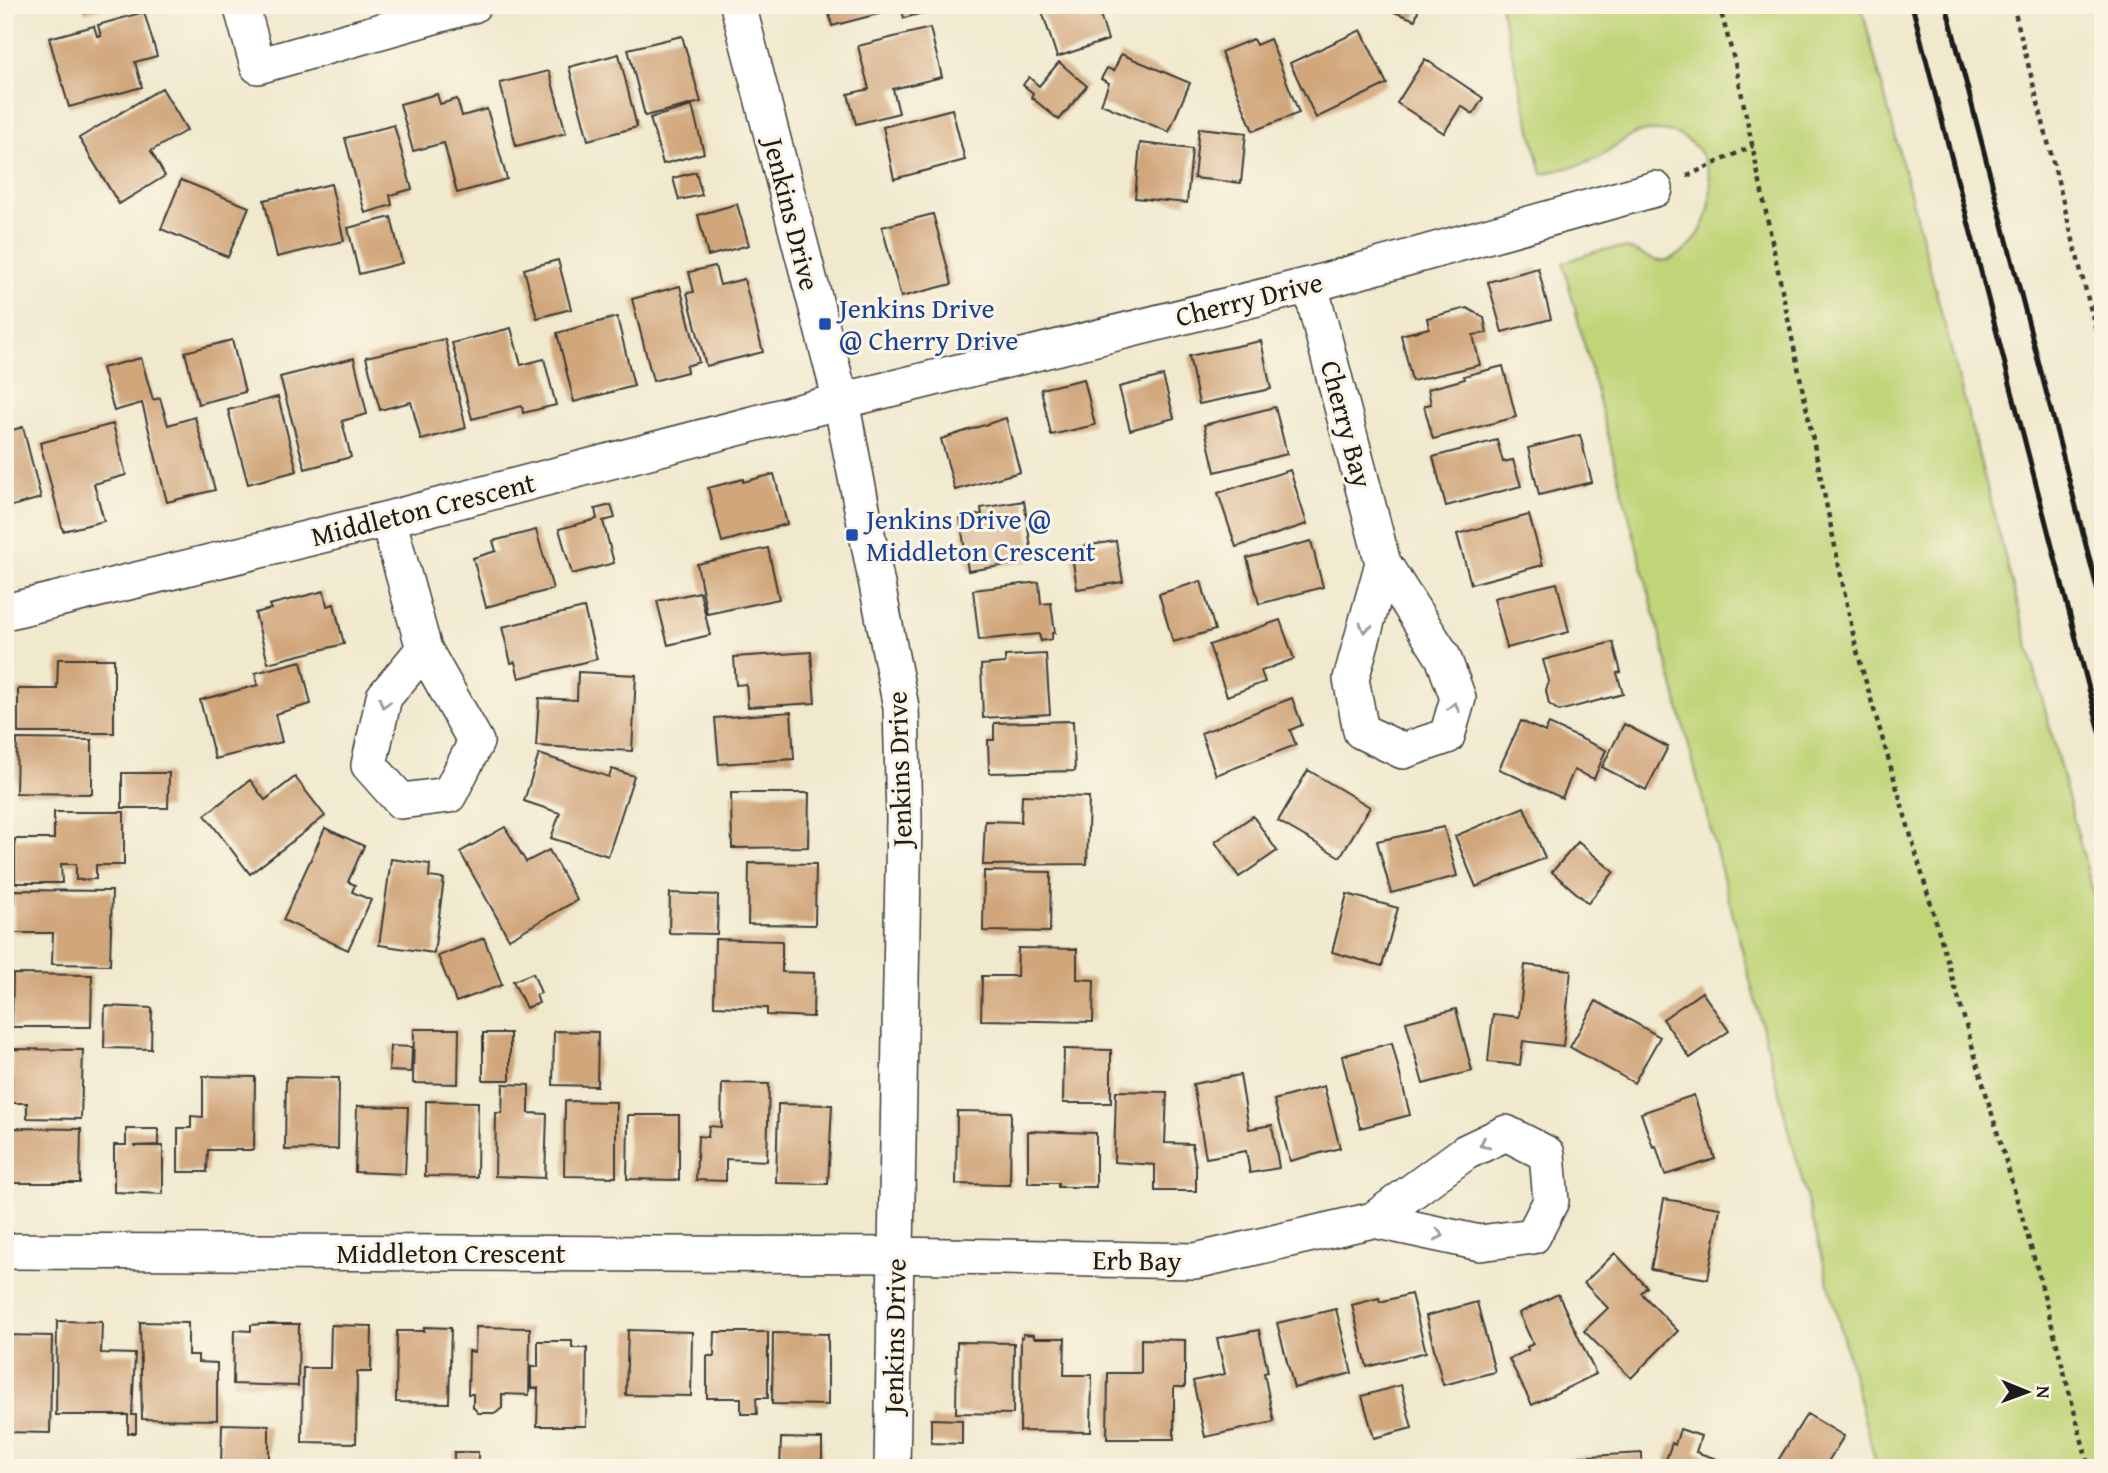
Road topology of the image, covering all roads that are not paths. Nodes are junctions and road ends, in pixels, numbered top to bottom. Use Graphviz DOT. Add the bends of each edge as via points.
graph roads {
  1 [pos="241,5"];
  2 [pos="473,5"];
  3 [pos="738,5"];
  4 [pos="1655,190"];
  5 [pos="1310,285"];
  6 [pos="841,401"];
  7 [pos="388,519"];
  8 [pos="1383,563"];
  9 [pos="5,612"];
  10 [pos="424,649"];
  11 [pos="1373,1220"];
  12 [pos="5,1251"];
  13 [pos="896,1255"];
  14 [pos="892,1468"];
  1 -- 2 [label="street" via="258,66"];
  3 -- 6 [label="street, Jenkins Drive"];
  4 -- 5 [label="street, Cherry Drive"];
  5 -- 6 [label="street, Cherry Drive"];
  5 -- 8 [label="street, Cherry Bay"];
  6 -- 7 [label="street, Middleton Crescent"];
  6 -- 13 [label="street, Jenkins Drive" via="901,707 904,818"];
  7 -- 9 [label="street, Middleton Crescent"];
  7 -- 10 [label="street"];
  8 -- 8 [label="street, Cherry Bay, one-way" via="1351,679 1361,731 1403,751 1447,736 1458,698 1443,657"];
  11 -- 11 [label="street, Erb Bay, one-way" via="1480,1243 1533,1236 1551,1200 1547,1154 1506,1133 1466,1152"];
  11 -- 13 [label="street, Erb Bay" via="1195,1261"];
  12 -- 13 [label="street, Middleton Crescent"];
  13 -- 14 [label="street, Jenkins Drive"];
}
